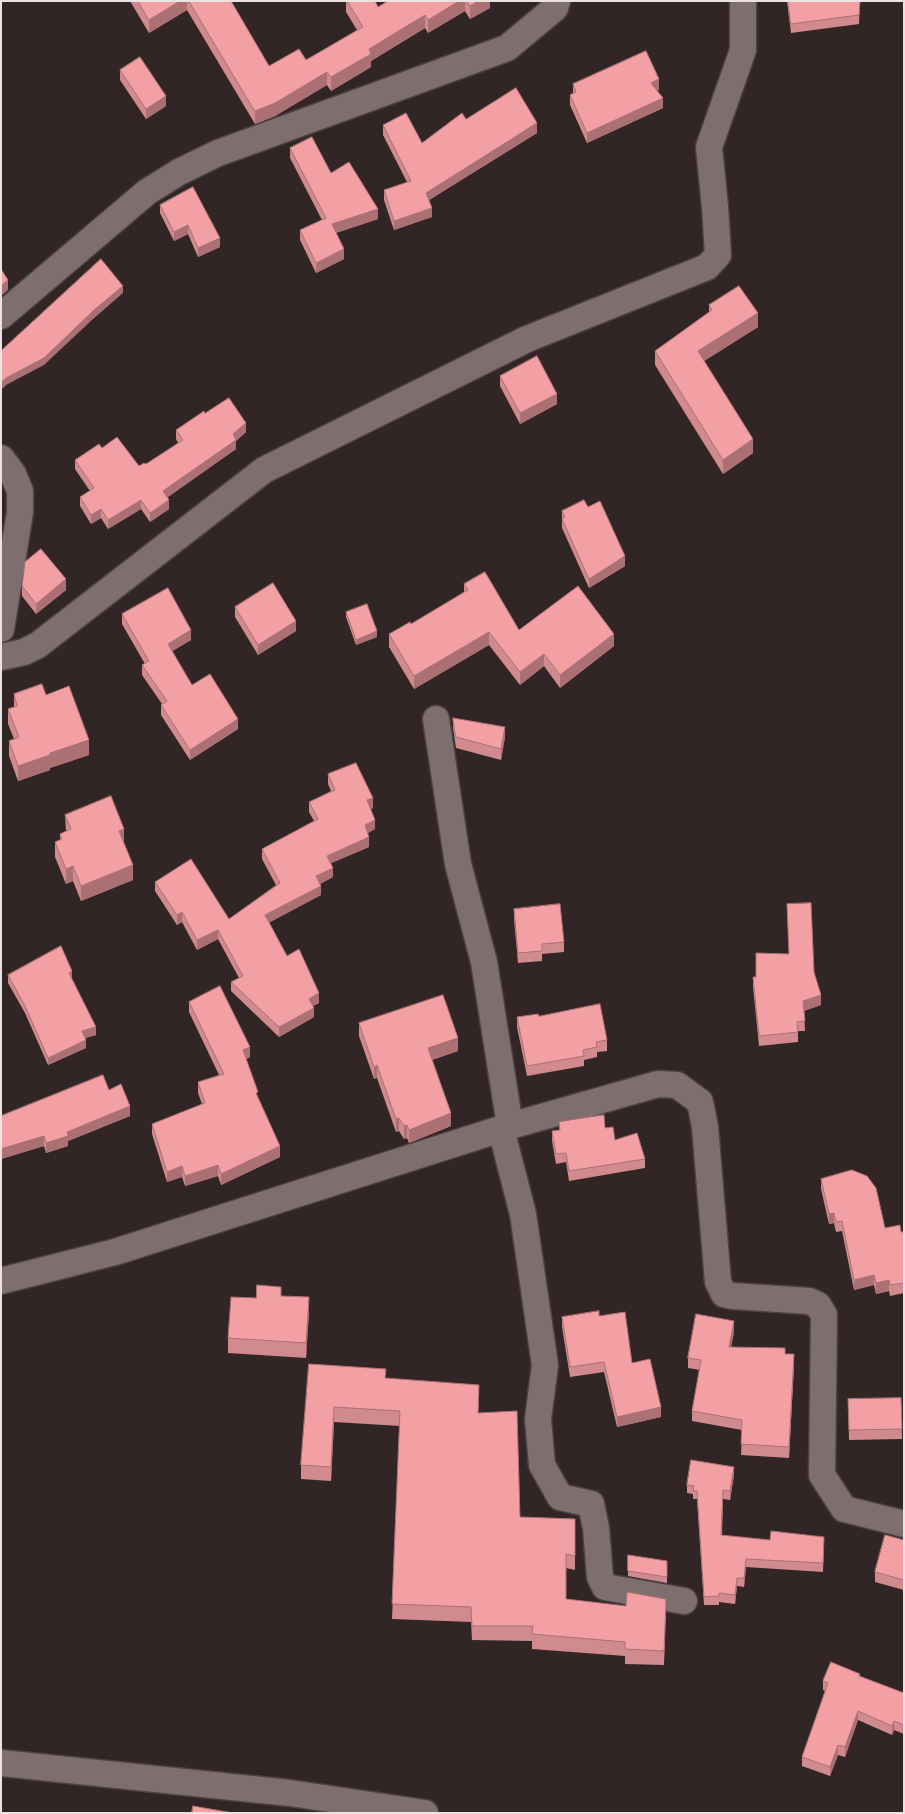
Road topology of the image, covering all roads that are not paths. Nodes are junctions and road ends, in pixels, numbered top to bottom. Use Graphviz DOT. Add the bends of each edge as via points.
graph roads {
  1 [pos="557,1"];
  2 [pos="743,1"];
  3 [pos="1,316"];
  4 [pos="1,458"];
  5 [pos="1,629"];
  6 [pos="1,657"];
  7 [pos="436,719"];
  8 [pos="505,1128"];
  9 [pos="1,1280"];
  10 [pos="904,1524"];
  11 [pos="684,1601"];
  12 [pos="1,1763"];
  13 [pos="425,1813"];
  1 -- 3 [label="street" via="555,8 508,48 218,153 179,172 147,192"];
  2 -- 6 [label="street" via="743,50 709,147 718,255 707,267 527,338 264,470 38,645"];
  4 -- 5 [label="street" via="20,491 20,512"];
  7 -- 8 [label="street" via="458,864 484,962"];
  8 -- 9 [label="street" via="114,1252"];
  8 -- 10 [label="street" via="658,1084 677,1085 700,1102 718,1282 724,1294 809,1301 818,1305 824,1315 822,1475 844,1509"];
  8 -- 11 [label="street" via="523,1214 545,1365 538,1419 542,1465 560,1497 591,1504 600,1577 605,1587"];
  12 -- 13 [label="street" via="290,1793"];
}
